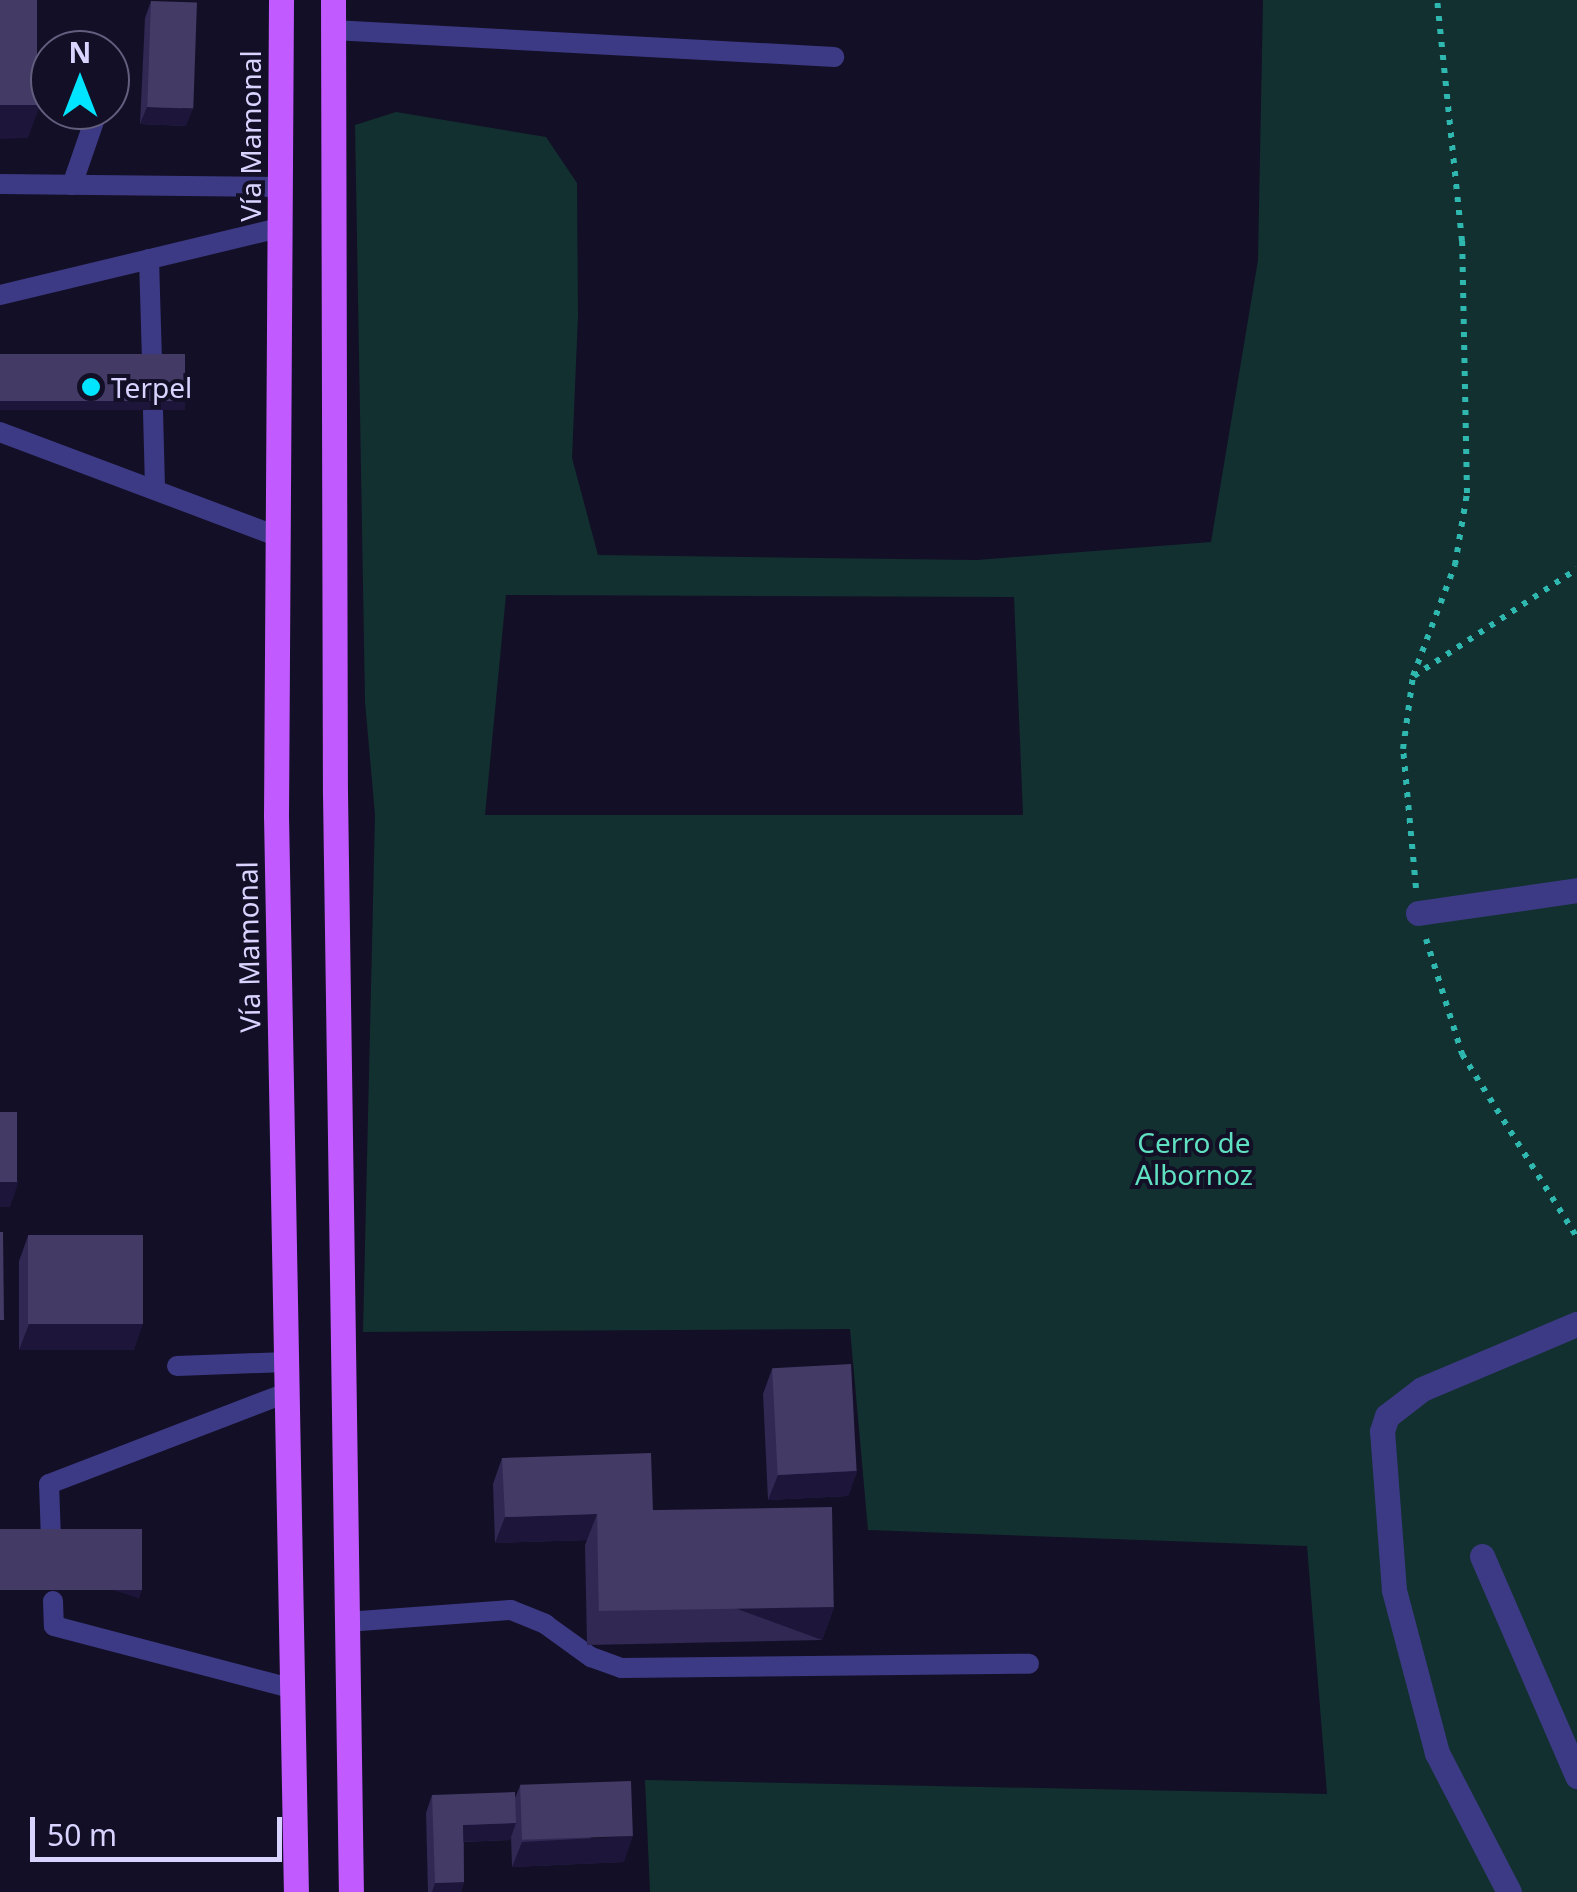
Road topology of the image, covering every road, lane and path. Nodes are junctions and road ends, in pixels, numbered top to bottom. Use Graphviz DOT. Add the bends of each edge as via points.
graph roads {
  1 [pos="281,0"];
  2 [pos="333,0"];
  3 [pos="1436,0"];
  4 [pos="333,30"];
  5 [pos="834,57"];
  6 [pos="91,130"];
  7 [pos="0,184"];
  8 [pos="72,184"];
  9 [pos="280,187"];
  10 [pos="280,228"];
  11 [pos="149,259"];
  12 [pos="0,295"];
  13 [pos="152,363"];
  14 [pos="152,410"];
  15 [pos="0,432"];
  16 [pos="156,490"];
  17 [pos="279,537"];
  18 [pos="1577,569"];
  19 [pos="1413,676"];
  20 [pos="1577,890"];
  21 [pos="1418,912"];
  22 [pos="1577,1237"];
  23 [pos="1577,1324"];
  24 [pos="285,1362"];
  25 [pos="177,1366"];
  26 [pos="286,1393"];
  27 [pos="51,1540"];
  28 [pos="1482,1556"];
  29 [pos="53,1601"];
  30 [pos="346,1622"];
  31 [pos="1029,1664"];
  32 [pos="291,1688"];
  33 [pos="1577,1776"];
  34 [pos="296,1892"];
  35 [pos="351,1892"];
  36 [pos="1508,1892"];
  1 -- 9 [label="main road, Vía Mamonal"];
  2 -- 4 [label="main road"];
  3 -- 19 [label="path" via="1462,241 1466,492 1456,566"];
  4 -- 5 [label="lane"];
  4 -- 30 [label="main road"];
  6 -- 8 [label="lane"];
  7 -- 8 [label="lane"];
  8 -- 9 [label="lane"];
  9 -- 10 [label="main road, Vía Mamonal"];
  10 -- 11 [label="lane"];
  10 -- 17 [label="main road, Vía Mamonal"];
  11 -- 12 [label="lane"];
  11 -- 13 [label="lane"];
  14 -- 16 [label="lane"];
  15 -- 16 [label="lane"];
  16 -- 17 [label="lane"];
  17 -- 24 [label="main road, Vía Mamonal" via="276,815"];
  18 -- 19 [label="path"];
  19 -- 21 [label="path" via="1403,749"];
  20 -- 21 [label="street"];
  21 -- 22 [label="path" via="1462,1054"];
  23 -- 36 [label="street" via="1422,1390 1387,1416 1382,1432 1394,1590 1437,1753"];
  24 -- 25 [label="lane"];
  24 -- 26 [label="main road, Vía Mamonal"];
  26 -- 27 [label="lane" via="49,1484"];
  26 -- 32 [label="main road, Vía Mamonal"];
  28 -- 33 [label="street"];
  29 -- 32 [label="lane" via="54,1626"];
  30 -- 31 [label="lane" via="511,1610 621,1668"];
  30 -- 35 [label="main road"];
  32 -- 34 [label="main road, Vía Mamonal"];
}
